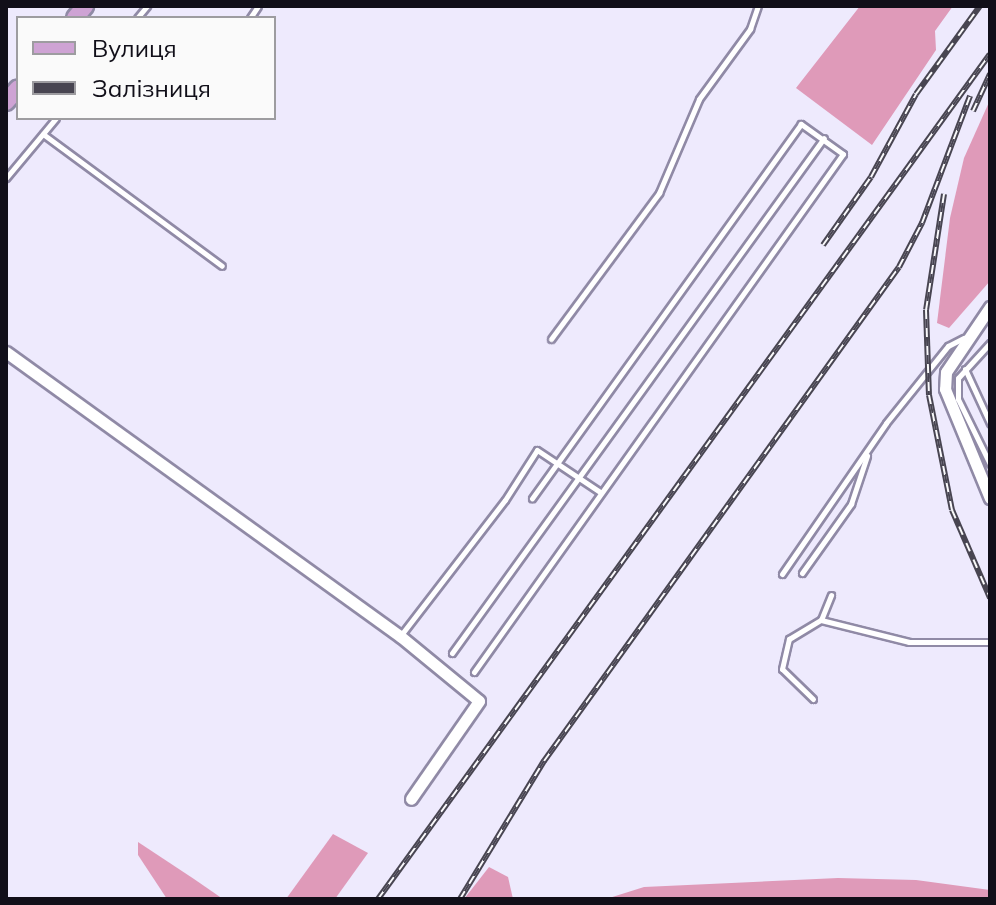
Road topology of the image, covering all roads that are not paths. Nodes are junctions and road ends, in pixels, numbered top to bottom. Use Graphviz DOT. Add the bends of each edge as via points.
graph roads {
  1 [pos="758,6"];
  2 [pos="54,120"];
  3 [pos="43,134"];
  4 [pos="824,138"];
  5 [pos="6,178"];
  6 [pos="222,266"];
  7 [pos="990,307"];
  8 [pos="965,338"];
  9 [pos="551,339"];
  10 [pos="990,343"];
  11 [pos="6,352"];
  12 [pos="935,362"];
  13 [pos="965,369"];
  14 [pos="946,372"];
  15 [pos="990,423"];
  16 [pos="867,455"];
  17 [pos="560,461"];
  18 [pos="990,464"];
  19 [pos="578,477"];
  20 [pos="600,492"];
  21 [pos="532,498"];
  22 [pos="990,498"];
  23 [pos="802,573"];
  24 [pos="782,574"];
  25 [pos="831,595"];
  26 [pos="821,620"];
  27 [pos="400,636"];
  28 [pos="990,642"];
  29 [pos="452,653"];
  30 [pos="474,672"];
  31 [pos="813,699"];
  32 [pos="411,799"];
  1 -- 9 [label="lane" via="750,29 699,99 678,159 659,193"];
  2 -- 3 [label="lane"];
  3 -- 5 [label="lane"];
  3 -- 6 [label="lane"];
  4 -- 17 [label="lane" via="801,124"];
  4 -- 19 [label="lane"];
  4 -- 20 [label="lane" via="843,154"];
  7 -- 8 [label="street"];
  8 -- 12 [label="lane" via="948,346"];
  8 -- 14 [label="street"];
  10 -- 13 [label="lane"];
  11 -- 27 [label="street"];
  12 -- 14 [label="lane"];
  12 -- 16 [label="lane"];
  13 -- 15 [label="lane"];
  13 -- 18 [label="lane" via="958,378 958,399"];
  14 -- 22 [label="street" via="945,389"];
  16 -- 23 [label="lane" via="851,504"];
  16 -- 24 [label="lane"];
  17 -- 19 [label="lane"];
  17 -- 21 [label="lane"];
  17 -- 27 [label="lane" via="537,450"];
  19 -- 20 [label="lane"];
  19 -- 29 [label="lane"];
  20 -- 30 [label="lane"];
  25 -- 26 [label="lane"];
  26 -- 28 [label="lane" via="909,642"];
  26 -- 31 [label="lane" via="789,639 782,669"];
  27 -- 32 [label="street" via="479,701"];
}
